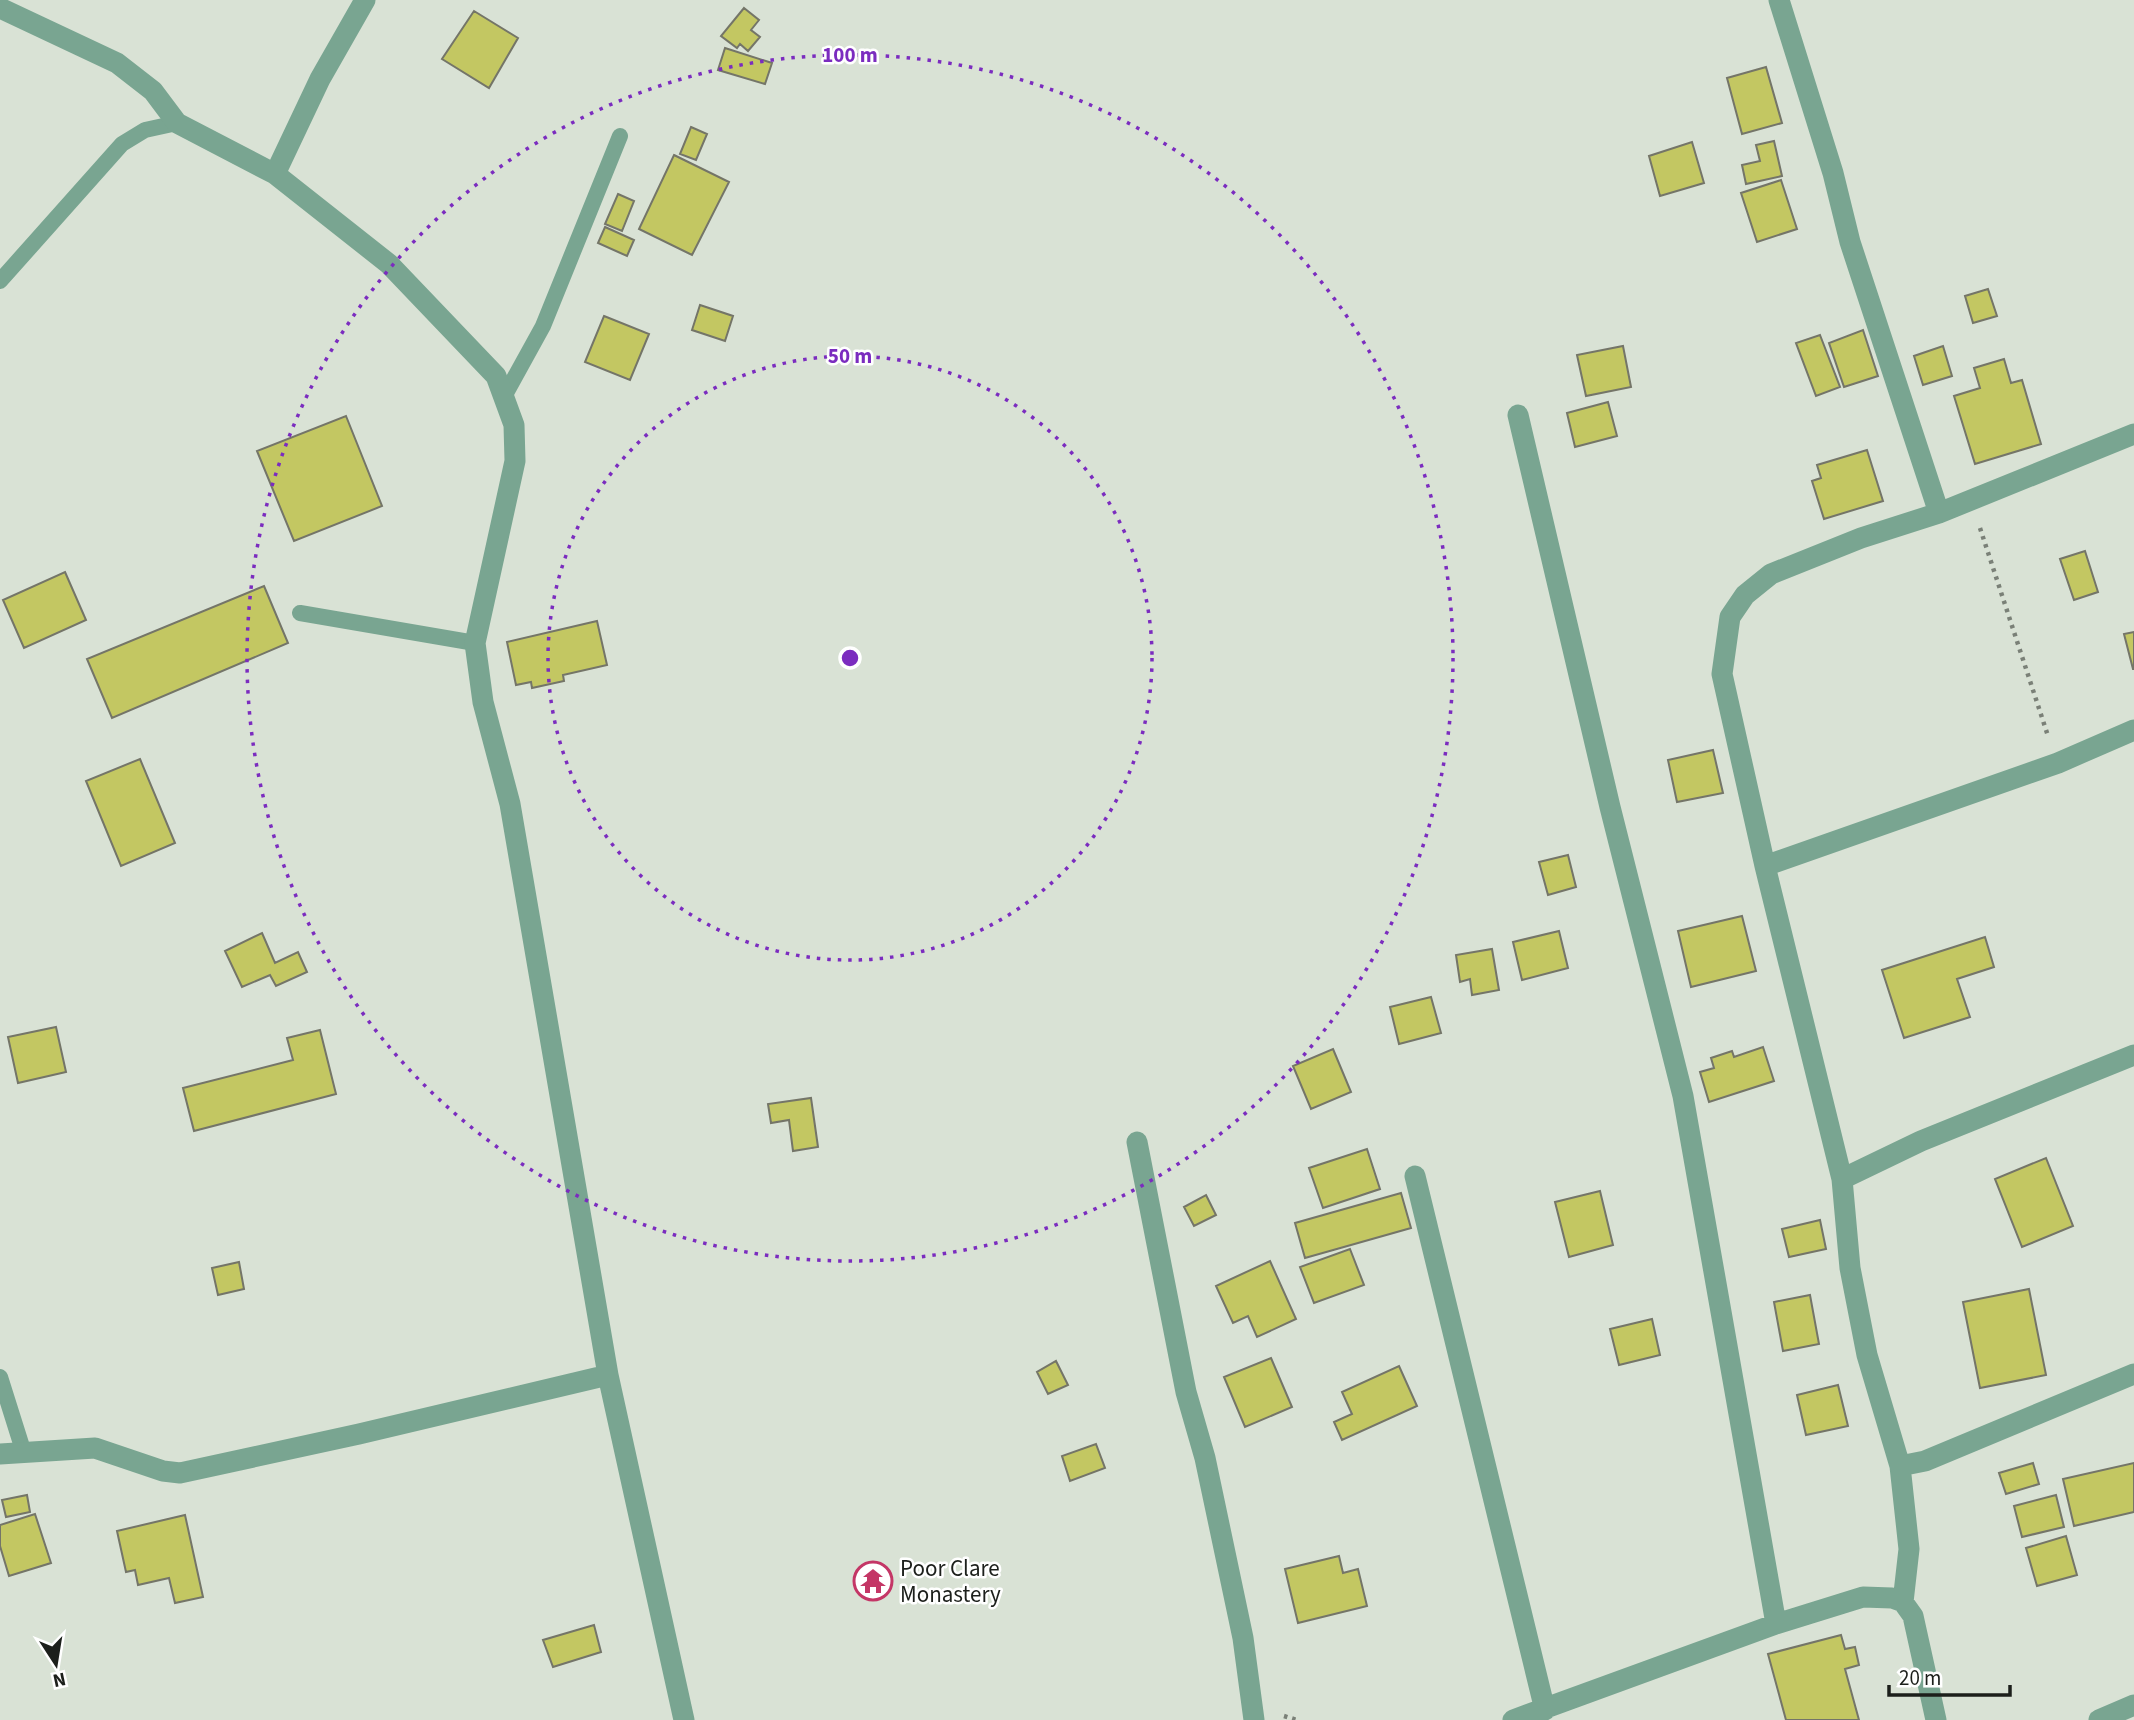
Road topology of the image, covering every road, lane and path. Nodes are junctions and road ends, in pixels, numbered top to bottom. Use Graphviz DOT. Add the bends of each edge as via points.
graph roads {
  1 [pos="365,0"];
  2 [pos="1779,0"];
  3 [pos="0,8"];
  4 [pos="177,123"];
  5 [pos="620,136"];
  6 [pos="275,174"];
  7 [pos="0,281"];
  8 [pos="505,395"];
  9 [pos="1518,415"];
  10 [pos="2134,434"];
  11 [pos="1970,499"];
  12 [pos="1940,513"];
  13 [pos="300,613"];
  14 [pos="475,643"];
  15 [pos="2134,730"];
  16 [pos="2057,763"];
  17 [pos="1765,866"];
  18 [pos="2134,1055"];
  19 [pos="1137,1142"];
  20 [pos="1415,1176"];
  21 [pos="1842,1179"];
  22 [pos="2134,1374"];
  23 [pos="608,1376"];
  24 [pos="0,1377"];
  25 [pos="23,1450"];
  26 [pos="0,1454"];
  27 [pos="1900,1466"];
  28 [pos="1903,1602"];
  29 [pos="1776,1624"];
  30 [pos="2134,1705"];
  31 [pos="1545,1710"];
  32 [pos="684,1720"];
  33 [pos="1254,1720"];
  34 [pos="1513,1720"];
  35 [pos="1936,1720"];
  36 [pos="2099,1720"];
  1 -- 6 [label="street" via="320,79"];
  2 -- 12 [label="street" via="1850,242"];
  3 -- 4 [label="street" via="117,63 153,91"];
  4 -- 6 [label="street"];
  4 -- 7 [label="lane" via="145,130 122,144"];
  5 -- 8 [label="lane" via="543,326"];
  6 -- 8 [label="street" via="389,264 496,376"];
  8 -- 14 [label="street" via="514,425 515,461"];
  9 -- 29 [label="street" via="1683,1096"];
  10 -- 11 [label="street"];
  11 -- 12 [label="street"];
  11 -- 16 [label="path"];
  12 -- 17 [label="street" via="1771,574 1745,595 1730,617 1722,674"];
  13 -- 14 [label="lane"];
  14 -- 23 [label="street" via="483,702 510,804"];
  15 -- 16 [label="street"];
  16 -- 17 [label="street"];
  17 -- 21 [label="street"];
  18 -- 21 [label="street" via="1921,1141"];
  19 -- 33 [label="street" via="1186,1392 1205,1458 1243,1637"];
  20 -- 31 [label="street"];
  21 -- 27 [label="street" via="1850,1268 1867,1355"];
  22 -- 27 [label="street" via="1925,1461"];
  23 -- 25 [label="street" via="180,1472 163,1471 94,1448"];
  23 -- 32 [label="street"];
  24 -- 25 [label="lane"];
  25 -- 26 [label="street"];
  27 -- 28 [label="street" via="1909,1549"];
  28 -- 29 [label="street" via="1863,1597"];
  28 -- 35 [label="street" via="1913,1616"];
  29 -- 31 [label="street"];
  30 -- 36 [label="street"];
  31 -- 34 [label="street"];
}
